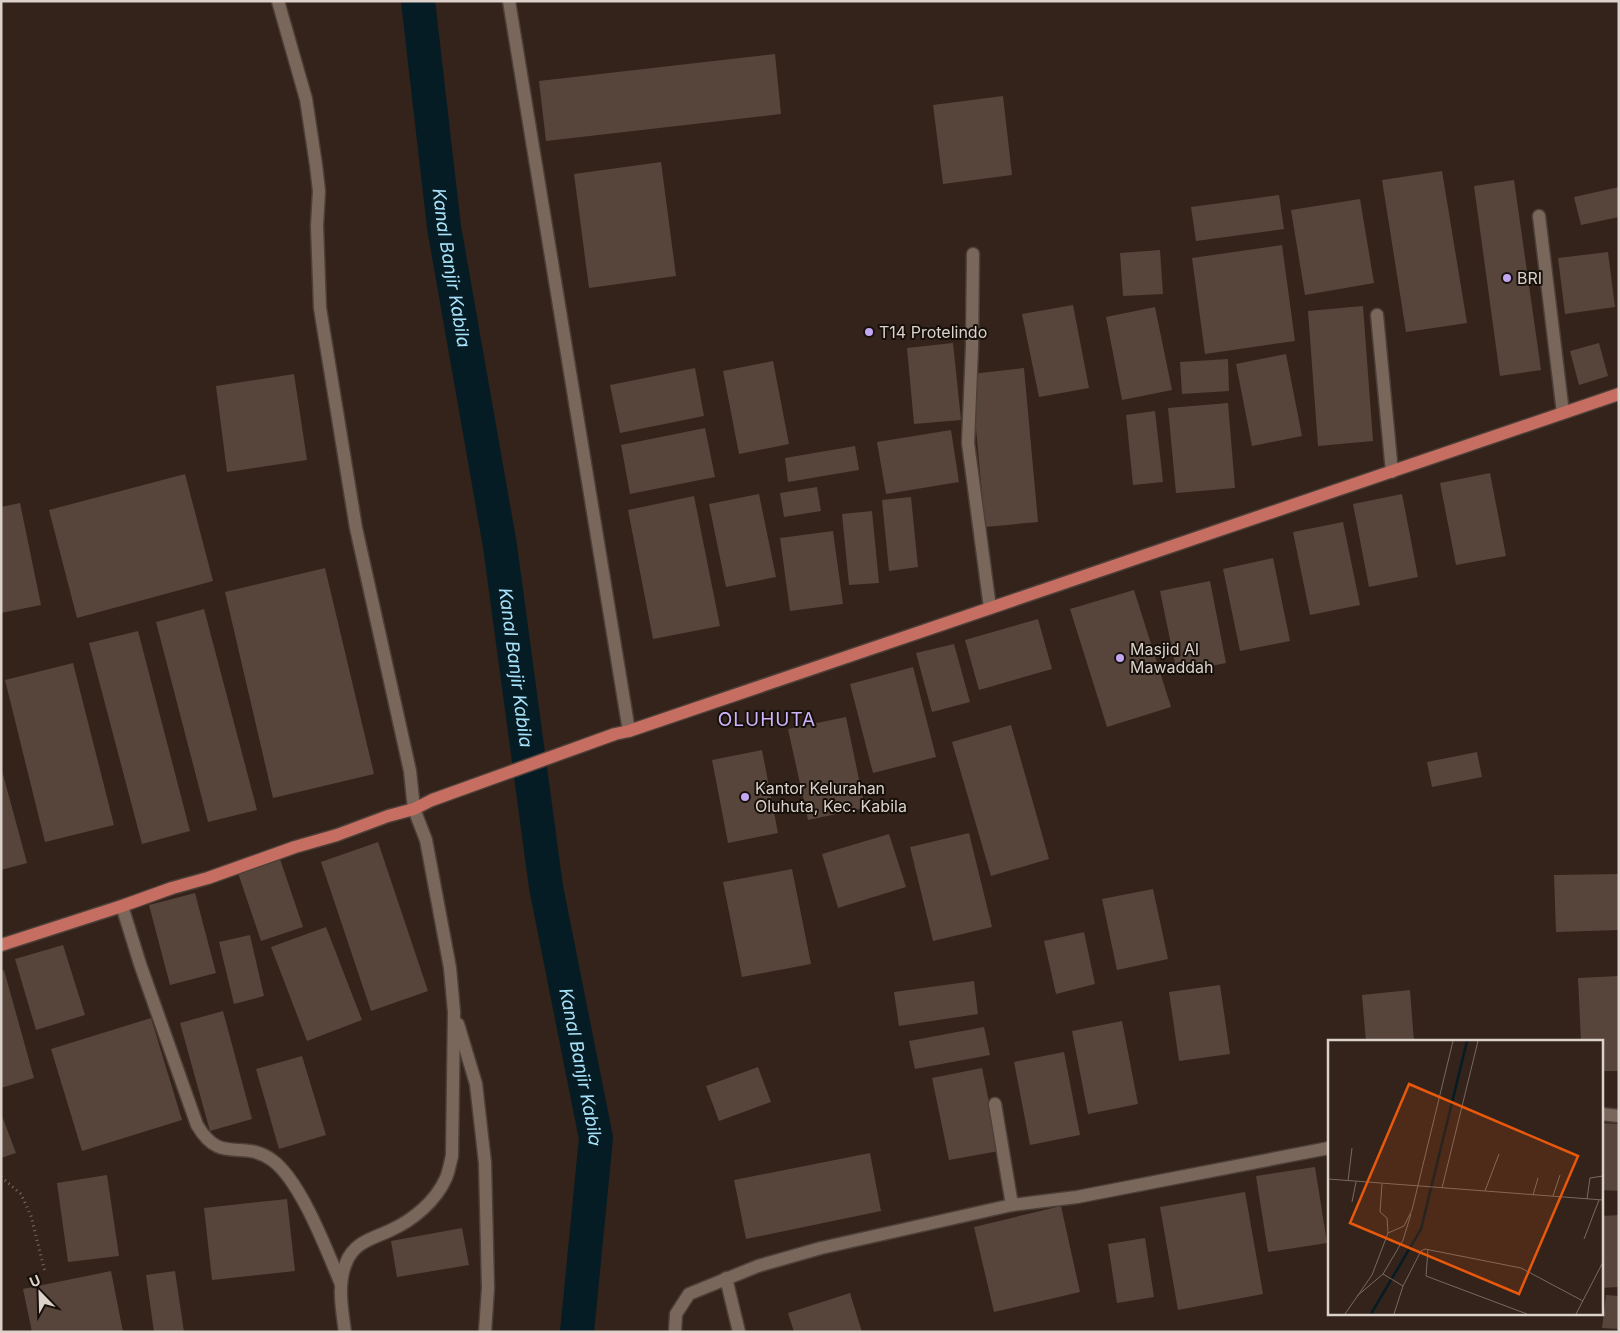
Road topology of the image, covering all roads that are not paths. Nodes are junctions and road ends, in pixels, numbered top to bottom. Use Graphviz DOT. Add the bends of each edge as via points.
graph roads {
  1 [pos="278,1"];
  2 [pos="509,1"];
  3 [pos="1539,216"];
  4 [pos="973,254"];
  5 [pos="1377,315"];
  6 [pos="1619,394"];
  7 [pos="1563,413"];
  8 [pos="1392,472"];
  9 [pos="990,608"];
  10 [pos="629,732"];
  11 [pos="414,809"];
  12 [pos="122,906"];
  13 [pos="1,945"];
  14 [pos="454,1012"];
  15 [pos="995,1104"];
  16 [pos="1602,1114"];
  17 [pos="1619,1116"];
  18 [pos="1328,1148"];
  19 [pos="1012,1205"];
  20 [pos="726,1278"];
  21 [pos="342,1284"];
  22 [pos="345,1332"];
  23 [pos="485,1332"];
  24 [pos="675,1332"];
  25 [pos="739,1332"];
  1 -- 11 [label="street" via="306,99 319,191 320,308 356,528 410,771"];
  2 -- 10 [label="street"];
  3 -- 7 [label="street"];
  4 -- 9 [label="street" via="968,443"];
  5 -- 8 [label="street"];
  6 -- 7 [label="main road"];
  7 -- 8 [label="main road"];
  8 -- 9 [label="main road"];
  9 -- 10 [label="main road"];
  10 -- 11 [label="main road" via="615,734"];
  11 -- 12 [label="main road"];
  11 -- 14 [label="street" via="426,840 450,968"];
  12 -- 13 [label="main road"];
  12 -- 21 [label="street" via="194,1117 204,1137 222,1149 259,1153 283,1170 315,1223"];
  14 -- 21 [label="street" via="452,1156 447,1176 441,1188 409,1220 356,1247 344,1265"];
  14 -- 23 [label="street" via="476,1084 485,1163 488,1288"];
  15 -- 19 [label="street"];
  16 -- 17 [label="street"];
  18 -- 19 [label="street" via="1077,1197"];
  19 -- 20 [label="street" via="821,1248"];
  20 -- 24 [label="street" via="689,1294 676,1314"];
  20 -- 25 [label="street"];
  21 -- 22 [label="street"];
}
